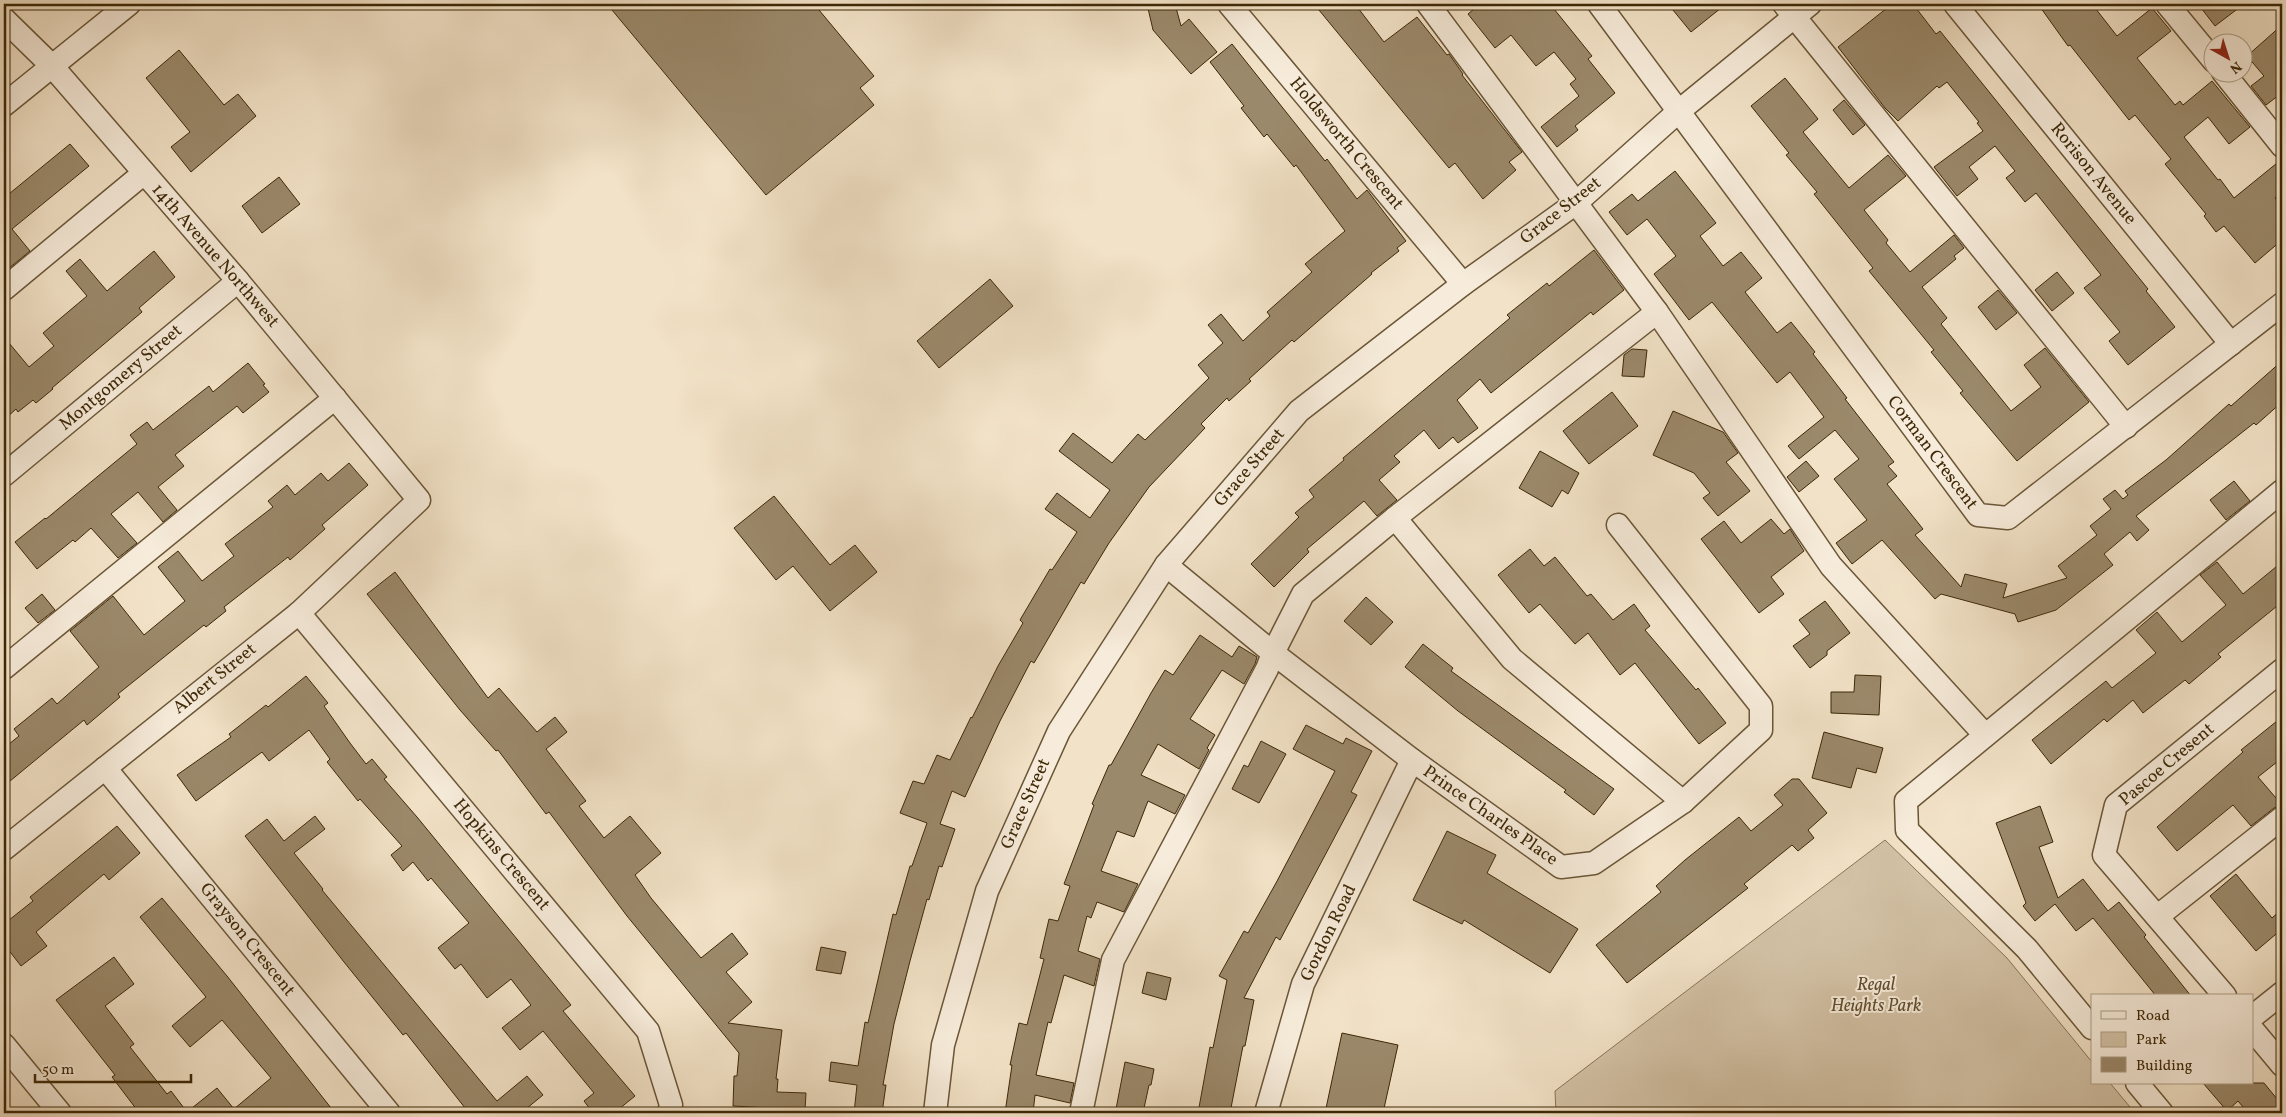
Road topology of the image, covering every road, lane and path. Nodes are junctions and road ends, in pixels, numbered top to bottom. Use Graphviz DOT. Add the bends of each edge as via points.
graph roads {
  1 [pos="129,4"];
  2 [pos="1229,4"];
  3 [pos="1428,4"];
  4 [pos="1599,4"];
  5 [pos="1955,4"];
  6 [pos="2167,4"];
  7 [pos="1796,8"];
  8 [pos="4,19"];
  9 [pos="2204,49"];
  10 [pos="52,66"];
  11 [pos="2231,82"];
  12 [pos="4,105"];
  13 [pos="1678,111"];
  14 [pos="2282,146"];
  15 [pos="144,173"];
  16 [pos="1576,202"];
  17 [pos="238,281"];
  18 [pos="1463,284"];
  19 [pos="4,289"];
  20 [pos="2282,304"];
  21 [pos="1657,312"];
  22 [pos="2231,344"];
  23 [pos="335,398"];
  24 [pos="2126,426"];
  25 [pos="4,476"];
  26 [pos="2282,491"];
  27 [pos="419,500"];
  28 [pos="1394,518"];
  29 [pos="1618,525"];
  30 [pos="1166,565"];
  31 [pos="298,613"];
  32 [pos="1272,653"];
  33 [pos="4,668"];
  34 [pos="2282,670"];
  35 [pos="1986,735"];
  36 [pos="1412,760"];
  37 [pos="105,768"];
  38 [pos="1683,802"];
  39 [pos="2282,818"];
  40 [pos="4,849"];
  41 [pos="2158,916"];
  42 [pos="2282,992"];
  43 [pos="2223,994"];
  44 [pos="2254,1015"];
  45 [pos="2091,1027"];
  46 [pos="2254,1031"];
  47 [pos="4,1045"];
  48 [pos="2282,1065"];
  49 [pos="2138,1084"];
  50 [pos="60,1113"];
  51 [pos="390,1113"];
  52 [pos="669,1113"];
  53 [pos="935,1113"];
  54 [pos="1081,1113"];
  55 [pos="1266,1113"];
  56 [pos="2162,1113"];
  1 -- 10 [label="street"];
  2 -- 18 [label="street, Holdsworth Crescent"];
  3 -- 16 [label="street"];
  4 -- 13 [label="street"];
  5 -- 22 [label="street, Rorison Avenue"];
  6 -- 9 [label="street"];
  7 -- 13 [label="street, Grace Street"];
  7 -- 24 [label="street"];
  8 -- 10 [label="street, 14th Avenue Northwest"];
  10 -- 12 [label="street"];
  10 -- 15 [label="street, 14th Avenue Northwest"];
  11 -- 14 [label="street"];
  13 -- 16 [label="street, Grace Street"];
  13 -- 24 [label="street, Corman Crescent" via="1978,515 2008,518"];
  15 -- 17 [label="street, 14th Avenue Northwest"];
  15 -- 19 [label="street"];
  16 -- 18 [label="street, Grace Street"];
  16 -- 21 [label="street"];
  17 -- 23 [label="street, 14th Avenue Northwest"];
  17 -- 25 [label="street, Montgomery Street"];
  18 -- 30 [label="street, Grace Street" via="1299,411"];
  20 -- 22 [label="street, Corman Crescent"];
  21 -- 28 [label="street"];
  21 -- 35 [label="street" via="1831,566"];
  22 -- 24 [label="street, Corman Crescent"];
  23 -- 27 [label="street, 14th Avenue Northwest"];
  23 -- 33 [label="street"];
  26 -- 35 [label="street"];
  27 -- 31 [label="street, Albert Street"];
  28 -- 32 [label="street" via="1303,594"];
  28 -- 38 [label="street" via="1512,659"];
  29 -- 38 [label="street, Prince Charles Place" via="1761,706 1761,730"];
  30 -- 32 [label="street, Prince Charles Place"];
  30 -- 53 [label="street, Grace Street" via="1059,731 987,891 944,1045"];
  31 -- 37 [label="street, Albert Street"];
  31 -- 52 [label="street, Hopkins Crescent" via="648,1030 670,1106"];
  32 -- 36 [label="street, Prince Charles Place"];
  32 -- 54 [label="street" via="1267,670 1113,960"];
  34 -- 41 [label="street, Pascoe Cresent" via="2116,805 2104,855"];
  35 -- 45 [label="street" via="1906,801 1907,830 2027,949"];
  36 -- 38 [label="street, Prince Charles Place" via="1561,867 1594,863"];
  36 -- 55 [label="street, Gordon Road" via="1303,984"];
  37 -- 40 [label="street, Albert Street"];
  37 -- 51 [label="street, Grayson Crescent"];
  39 -- 41 [label="street"];
  41 -- 43 [label="street, Pascoe Cresent"];
  42 -- 44 [label="street"];
  46 -- 48 [label="street"];
  47 -- 50 [label="street"];
  49 -- 56 [label="street"];
}
